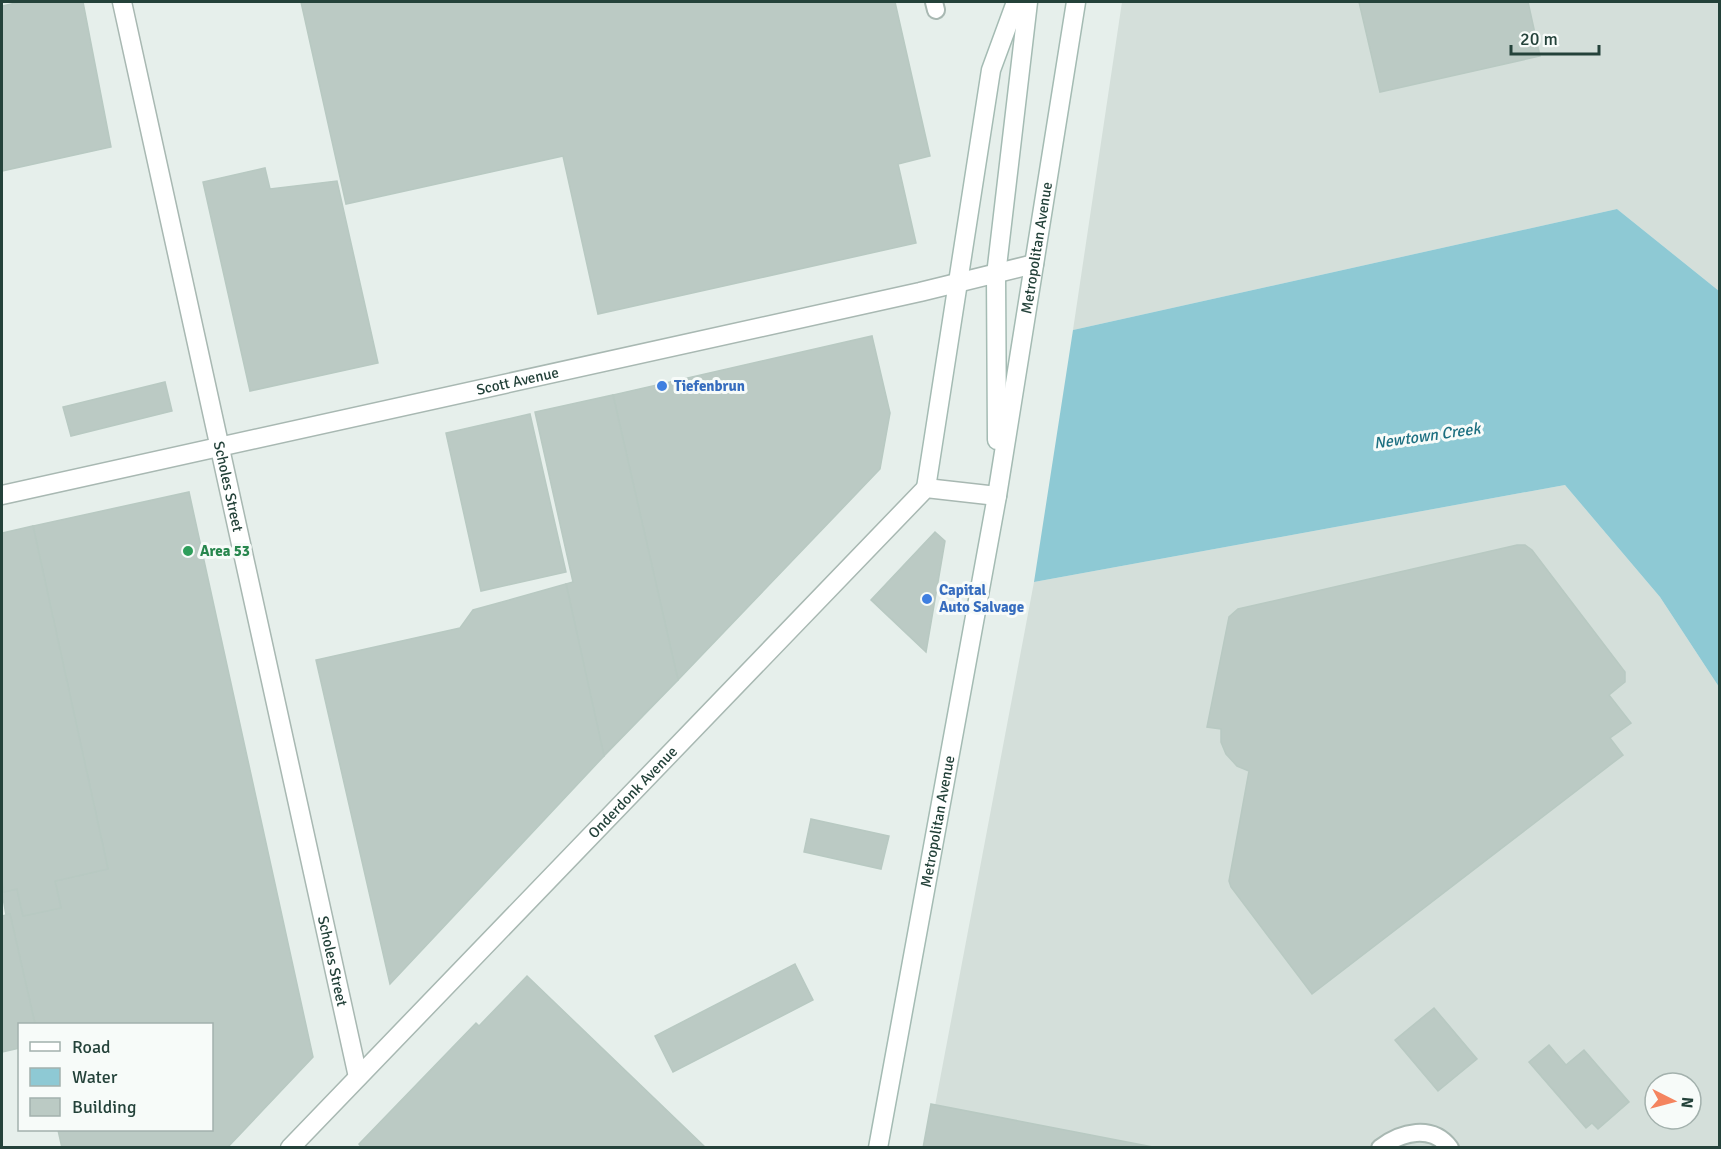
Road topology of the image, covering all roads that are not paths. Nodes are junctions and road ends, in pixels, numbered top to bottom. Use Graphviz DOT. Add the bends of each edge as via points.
graph roads {
  1 [pos="122,2"];
  2 [pos="1016,2"];
  3 [pos="1028,2"];
  4 [pos="1076,2"];
  5 [pos="1034,264"];
  6 [pos="996,275"];
  7 [pos="957,284"];
  8 [pos="221,447"];
  9 [pos="926,488"];
  10 [pos="2,495"];
  11 [pos="997,496"];
  12 [pos="358,1077"];
  13 [pos="290,1148"];
  14 [pos="878,1148"];
  15 [pos="1380,1148"];
  16 [pos="1450,1148"];
  1 -- 8 [label="street, Scholes Street"];
  2 -- 7 [label="street" via="991,70"];
  3 -- 6 [label="street, Metropolitan Avenue"];
  4 -- 5 [label="street, Metropolitan Avenue"];
  5 -- 6 [label="street, Scott Avenue"];
  5 -- 11 [label="street, Metropolitan Avenue"];
  6 -- 7 [label="street, Scott Avenue"];
  6 -- 11 [label="street, Metropolitan Avenue"];
  7 -- 8 [label="street, Scott Avenue"];
  7 -- 9 [label="street"];
  8 -- 10 [label="street, Scott Avenue"];
  8 -- 12 [label="street, Scholes Street"];
  9 -- 11 [label="street"];
  9 -- 12 [label="street, Onderdonk Avenue"];
  11 -- 14 [label="street, Metropolitan Avenue"];
  12 -- 13 [label="street, Onderdonk Avenue"];
  15 -- 16 [label="lane" via="1394,1137 1425,1132 1444,1140"];
}
